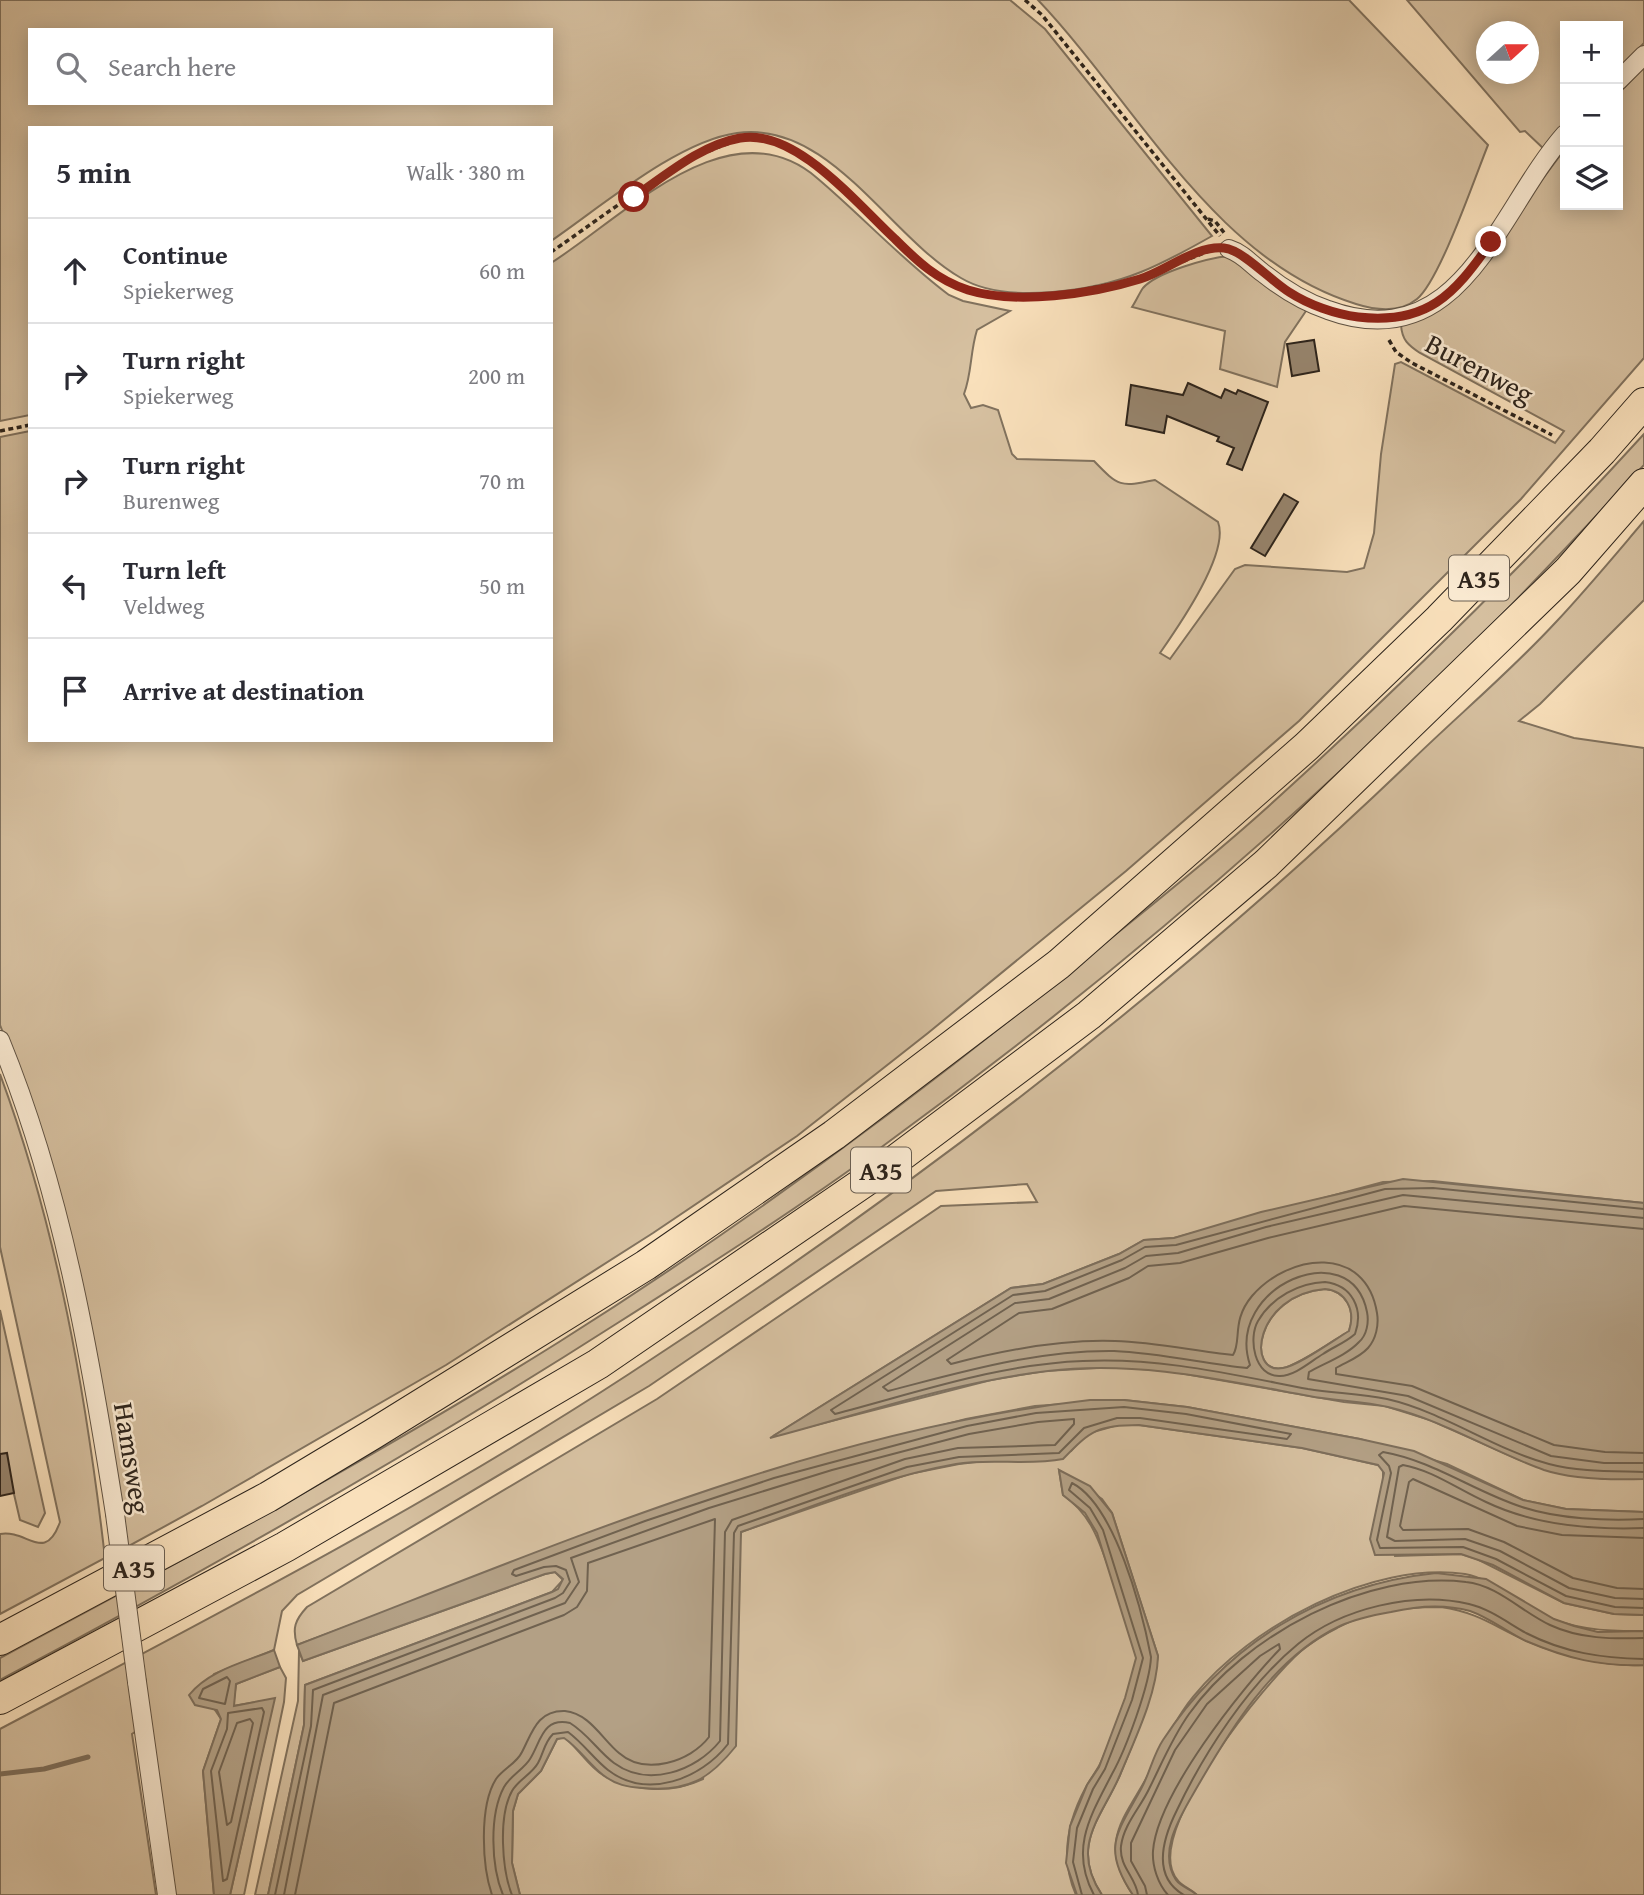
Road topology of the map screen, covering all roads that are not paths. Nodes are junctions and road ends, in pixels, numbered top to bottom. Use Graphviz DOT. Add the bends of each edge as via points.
graph roads {
  1 [pos="1644,55"];
  2 [pos="1623,75"];
  3 [pos="1560,140"];
  4 [pos="1228,247"];
  5 [pos="1644,403"];
  6 [pos="1644,484"];
  7 [pos="0,1040"];
  8 [pos="0,1640"];
  9 [pos="0,1699"];
  10 [pos="167,1895"];
  1 -- 2 [label="street"];
  3 -- 4 [label="street" via="1466,277 1424,310 1390,320 1345,315 1290,293"];
  5 -- 8 [label="highway, A35" via="1438,619 1307,746 1059,964 834,1135 646,1265 361,1441 268,1497"];
  6 -- 9 [label="highway, A35" via="1568,571 1266,864 1089,1015 889,1165 598,1364 285,1547"];
  7 -- 10 [label="street, Hamsweg, bridge" via="37,1142 86,1337"];
}
